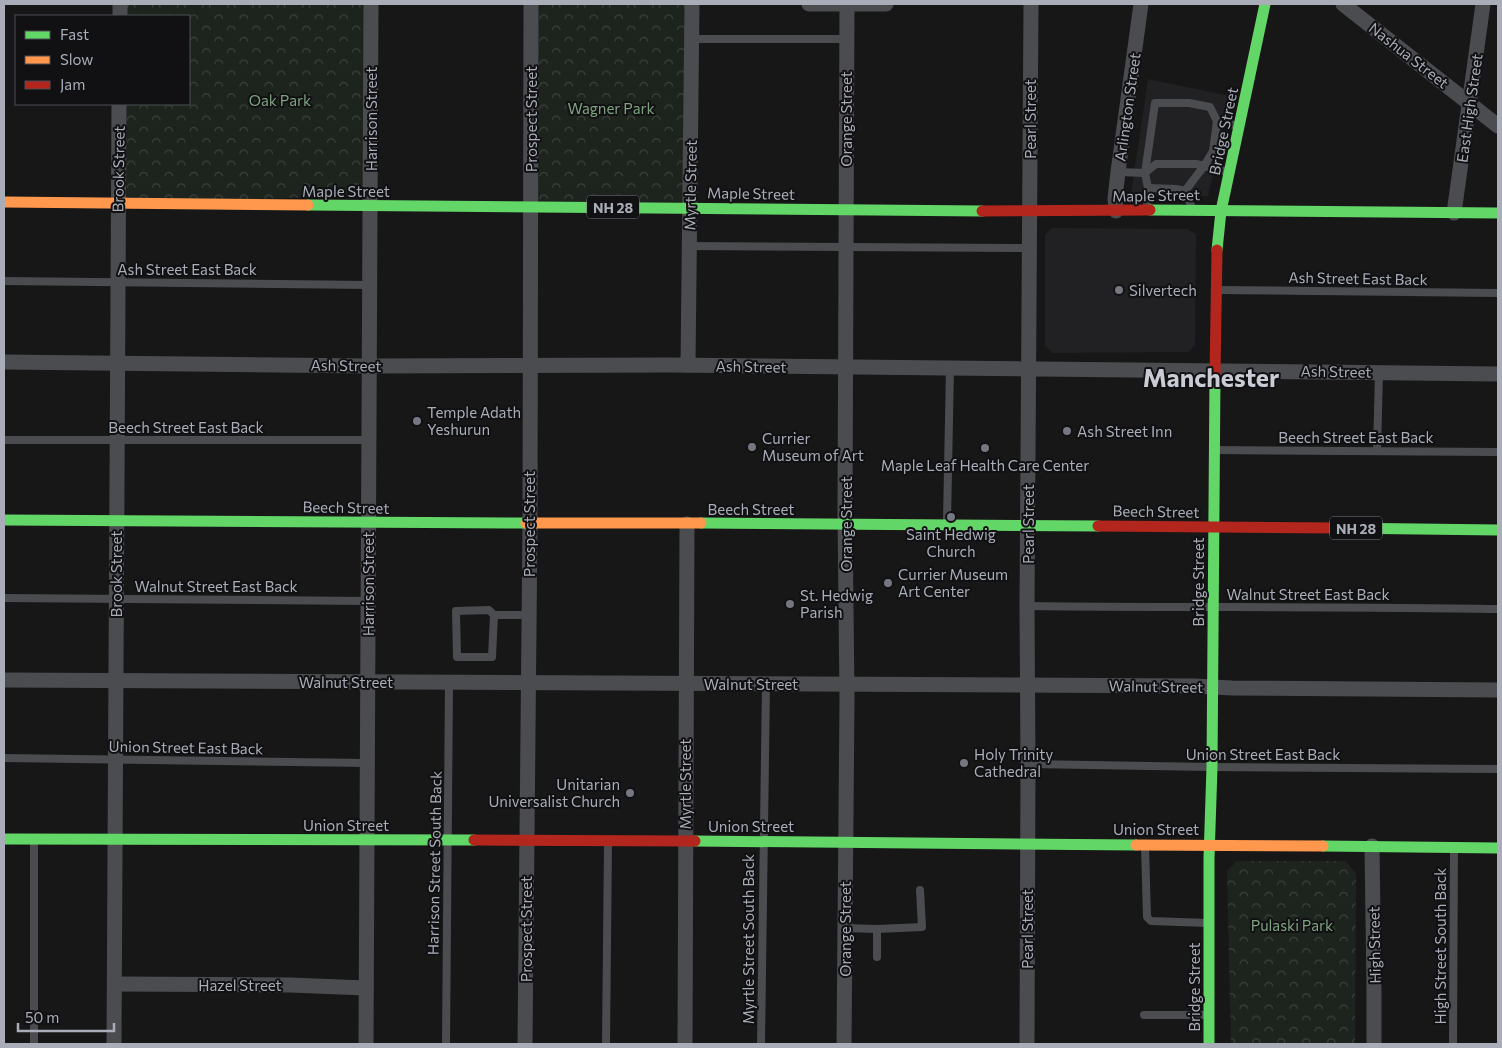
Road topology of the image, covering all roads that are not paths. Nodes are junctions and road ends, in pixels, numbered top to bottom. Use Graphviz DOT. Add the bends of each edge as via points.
graph roads {
  1 [pos="371,4"];
  2 [pos="531,4"];
  3 [pos="692,4"];
  4 [pos="809,4"];
  5 [pos="847,4"];
  6 [pos="886,4"];
  7 [pos="1031,4"];
  8 [pos="1141,4"];
  9 [pos="1265,4"];
  10 [pos="1343,4"];
  11 [pos="1483,4"];
  12 [pos="691,39"];
  13 [pos="847,39"];
  14 [pos="1470,103"];
  15 [pos="119,105"];
  16 [pos="1217,121"];
  17 [pos="1239,126"];
  18 [pos="1498,126"];
  19 [pos="1204,166"];
  20 [pos="1118,172"];
  21 [pos="1230,172"];
  22 [pos="1145,173"];
  23 [pos="1148,188"];
  24 [pos="1185,192"];
  25 [pos="4,202"];
  26 [pos="118,204"];
  27 [pos="371,206"];
  28 [pos="530,206"];
  29 [pos="689,207"];
  30 [pos="846,209"];
  31 [pos="1147,210"];
  32 [pos="1193,210"];
  33 [pos="1030,211"];
  34 [pos="1116,211"];
  35 [pos="1221,211"];
  36 [pos="1454,213"];
  37 [pos="1498,213"];
  38 [pos="689,246"];
  39 [pos="846,246"];
  40 [pos="1029,248"];
  41 [pos="4,282"];
  42 [pos="117,282"];
  43 [pos="370,284"];
  44 [pos="1217,290"];
  45 [pos="1498,293"];
  46 [pos="4,362"];
  47 [pos="118,363"];
  48 [pos="530,365"];
  49 [pos="368,366"];
  50 [pos="688,366"];
  51 [pos="846,368"];
  52 [pos="950,368"];
  53 [pos="1029,369"];
  54 [pos="1216,370"];
  55 [pos="1379,372"];
  56 [pos="1498,374"];
  57 [pos="4,440"];
  58 [pos="368,440"];
  59 [pos="117,441"];
  60 [pos="1214,450"];
  61 [pos="1377,451"];
  62 [pos="1498,452"];
  63 [pos="4,520"];
  64 [pos="116,520"];
  65 [pos="368,523"];
  66 [pos="530,523"];
  67 [pos="687,524"];
  68 [pos="846,524"];
  69 [pos="946,524"];
  70 [pos="1028,524"];
  71 [pos="1213,526"];
  72 [pos="1498,530"];
  73 [pos="4,598"];
  74 [pos="116,599"];
  75 [pos="368,601"];
  76 [pos="1027,606"];
  77 [pos="1212,608"];
  78 [pos="1498,609"];
  79 [pos="494,615"];
  80 [pos="528,615"];
  81 [pos="4,680"];
  82 [pos="116,681"];
  83 [pos="367,682"];
  84 [pos="449,682"];
  85 [pos="527,683"];
  86 [pos="685,683"];
  87 [pos="766,684"];
  88 [pos="847,685"];
  89 [pos="1028,685"];
  90 [pos="1213,687"];
  91 [pos="1498,690"];
  92 [pos="4,758"];
  93 [pos="116,759"];
  94 [pos="367,764"];
  95 [pos="1028,764"];
  96 [pos="1212,768"];
  97 [pos="1498,769"];
  98 [pos="4,838"];
  99 [pos="34,838"];
  100 [pos="115,838"];
  101 [pos="366,840"];
  102 [pos="448,840"];
  103 [pos="526,840"];
  104 [pos="608,840"];
  105 [pos="685,841"];
  106 [pos="762,841"];
  107 [pos="846,842"];
  108 [pos="1027,844"];
  109 [pos="1145,844"];
  110 [pos="1210,845"];
  111 [pos="1372,846"];
  112 [pos="1454,847"];
  113 [pos="1498,848"];
  114 [pos="920,890"];
  115 [pos="1209,923"];
  116 [pos="845,928"];
  117 [pos="877,929"];
  118 [pos="877,957"];
  119 [pos="115,984"];
  120 [pos="366,988"];
  121 [pos="1144,1015"];
  122 [pos="1208,1015"];
  123 [pos="34,1044"];
  124 [pos="114,1044"];
  125 [pos="366,1044"];
  126 [pos="446,1044"];
  127 [pos="525,1044"];
  128 [pos="606,1044"];
  129 [pos="685,1044"];
  130 [pos="761,1044"];
  131 [pos="844,1044"];
  132 [pos="1027,1044"];
  133 [pos="1209,1044"];
  134 [pos="1374,1044"];
  135 [pos="1453,1044"];
  1 -- 27 [label="street, Harrison Street"];
  2 -- 28 [label="street, Prospect Street"];
  3 -- 12 [label="street, Myrtle Street"];
  4 -- 5 [label="street"];
  5 -- 6 [label="street"];
  5 -- 13 [label="street, Orange Street"];
  7 -- 33 [label="street, Pearl Street"];
  8 -- 20 [label="street, Arlington Street"];
  9 -- 17 [label="main road, Bridge Street"];
  10 -- 14 [label="street, Nashua Street"];
  11 -- 14 [label="street, East High Street"];
  12 -- 13 [label="lane"];
  12 -- 29 [label="street, Myrtle Street"];
  13 -- 30 [label="street, Orange Street"];
  14 -- 18 [label="street, Nashua Street"];
  14 -- 36 [label="street, East High Street"];
  15 -- 26 [label="street, Brook Street"];
  16 -- 17 [label="lane"];
  16 -- 19 [label="lane" via="1213,151"];
  16 -- 22 [label="lane" via="1210,107 1155,103"];
  17 -- 21 [label="main road, Bridge Street"];
  19 -- 21 [label="lane"];
  19 -- 22 [label="lane" via="1156,164"];
  19 -- 24 [label="lane"];
  20 -- 22 [label="lane"];
  20 -- 34 [label="street, Arlington Street"];
  21 -- 35 [label="main road, Bridge Street"];
  22 -- 23 [label="lane"];
  23 -- 24 [label="lane" via="1176,188"];
  23 -- 31 [label="lane"];
  24 -- 32 [label="lane"];
  25 -- 26 [label="main road, Maple Street / NH 28"];
  26 -- 27 [label="main road, Maple Street / NH 28"];
  26 -- 42 [label="street, Brook Street"];
  27 -- 28 [label="main road, Maple Street / NH 28"];
  27 -- 43 [label="street, Harrison Street"];
  28 -- 29 [label="main road, Maple Street / NH 28"];
  28 -- 48 [label="street, Prospect Street"];
  29 -- 30 [label="main road, Maple Street / NH 28"];
  29 -- 38 [label="street, Myrtle Street"];
  30 -- 33 [label="main road, Maple Street / NH 28"];
  30 -- 39 [label="street, Orange Street"];
  31 -- 32 [label="main road, Maple Street / NH 28"];
  31 -- 34 [label="main road, Maple Street / NH 28"];
  32 -- 35 [label="main road, Maple Street / NH 28"];
  33 -- 34 [label="main road, Maple Street / NH 28"];
  33 -- 40 [label="street, Pearl Street"];
  35 -- 36 [label="main road, Maple Street / NH 28"];
  35 -- 44 [label="main road, Bridge Street"];
  36 -- 37 [label="main road, Maple Street / NH 28"];
  38 -- 39 [label="lane"];
  38 -- 50 [label="street, Myrtle Street"];
  39 -- 40 [label="lane"];
  39 -- 51 [label="street, Orange Street"];
  40 -- 53 [label="street, Pearl Street"];
  41 -- 42 [label="lane, Ash Street East Back"];
  42 -- 43 [label="lane, Ash Street East Back"];
  42 -- 47 [label="street, Brook Street"];
  43 -- 49 [label="street, Harrison Street"];
  44 -- 45 [label="lane, Ash Street East Back"];
  44 -- 54 [label="main road, Bridge Street"];
  46 -- 47 [label="street, Ash Street"];
  47 -- 49 [label="street, Ash Street"];
  47 -- 59 [label="street, Brook Street"];
  48 -- 49 [label="street, Ash Street"];
  48 -- 50 [label="street, Ash Street"];
  48 -- 66 [label="street, Prospect Street"];
  49 -- 58 [label="street, Harrison Street"];
  50 -- 51 [label="street, Ash Street"];
  51 -- 52 [label="street, Ash Street"];
  51 -- 68 [label="street, Orange Street"];
  52 -- 53 [label="street, Ash Street"];
  52 -- 69 [label="lane"];
  53 -- 54 [label="street, Ash Street"];
  53 -- 70 [label="street, Pearl Street"];
  54 -- 55 [label="street, Ash Street"];
  54 -- 60 [label="main road, Bridge Street"];
  55 -- 56 [label="street, Ash Street"];
  55 -- 61 [label="lane"];
  57 -- 59 [label="lane, Beech Street East Back"];
  58 -- 59 [label="lane, Beech Street East Back"];
  58 -- 65 [label="street, Harrison Street"];
  59 -- 64 [label="street, Brook Street"];
  60 -- 61 [label="lane, Beech Street East Back"];
  60 -- 71 [label="main road, Bridge Street"];
  61 -- 62 [label="lane, Beech Street East Back"];
  63 -- 64 [label="main road, Beech Street / NH 28"];
  64 -- 65 [label="main road, Beech Street / NH 28"];
  64 -- 74 [label="street, Brook Street"];
  65 -- 66 [label="main road, Beech Street / NH 28"];
  65 -- 75 [label="street, Harrison Street"];
  66 -- 67 [label="main road, Beech Street / NH 28"];
  66 -- 80 [label="street, Prospect Street"];
  67 -- 68 [label="main road, Beech Street / NH 28"];
  67 -- 86 [label="street, Myrtle Street"];
  68 -- 69 [label="main road, Beech Street / NH 28"];
  68 -- 88 [label="street, Orange Street"];
  69 -- 70 [label="main road, Beech Street / NH 28"];
  70 -- 71 [label="main road, Beech Street / NH 28"];
  70 -- 76 [label="street, Pearl Street"];
  71 -- 72 [label="main road, Beech Street / NH 28"];
  71 -- 77 [label="main road, Bridge Street"];
  73 -- 74 [label="lane, Walnut Street East Back"];
  74 -- 75 [label="lane, Walnut Street East Back"];
  74 -- 82 [label="street, Brook Street"];
  75 -- 83 [label="street, Harrison Street"];
  76 -- 77 [label="lane, Walnut Street East Back"];
  76 -- 89 [label="street, Pearl Street"];
  77 -- 78 [label="lane, Walnut Street East Back"];
  77 -- 90 [label="main road, Bridge Street"];
  79 -- 79 [label="lane" via="489,610 456,611 457,657 492,657"];
  79 -- 80 [label="lane"];
  80 -- 85 [label="street, Prospect Street"];
  81 -- 82 [label="street, Walnut Street"];
  82 -- 83 [label="street, Walnut Street"];
  82 -- 93 [label="street, Brook Street"];
  83 -- 84 [label="street, Walnut Street"];
  83 -- 94 [label="street, Harrison Street"];
  84 -- 85 [label="street, Walnut Street"];
  84 -- 102 [label="lane, Harrison Street South Back"];
  85 -- 86 [label="street, Walnut Street"];
  85 -- 103 [label="street, Prospect Street"];
  86 -- 87 [label="street, Walnut Street"];
  86 -- 105 [label="street, Myrtle Street"];
  87 -- 88 [label="street, Walnut Street"];
  87 -- 106 [label="lane, Myrtle Street South Back"];
  88 -- 89 [label="street, Walnut Street"];
  88 -- 107 [label="street, Orange Street"];
  89 -- 90 [label="street, Walnut Street"];
  89 -- 95 [label="street, Pearl Street"];
  90 -- 91 [label="street, Walnut Street"];
  90 -- 96 [label="main road, Bridge Street"];
  92 -- 93 [label="lane, Union Street East Back"];
  93 -- 94 [label="lane, Union Street East Back"];
  93 -- 100 [label="street, Brook Street"];
  94 -- 101 [label="street, Harrison Street"];
  95 -- 96 [label="lane, Union Street East Back"];
  95 -- 108 [label="street, Pearl Street"];
  96 -- 97 [label="lane, Union Street East Back"];
  96 -- 110 [label="main road, Bridge Street"];
  98 -- 99 [label="main road, Union Street"];
  99 -- 100 [label="main road, Union Street"];
  99 -- 123 [label="lane"];
  100 -- 101 [label="main road, Union Street"];
  100 -- 119 [label="street, Brook Street"];
  101 -- 102 [label="main road, Union Street"];
  101 -- 120 [label="street, Harrison Street"];
  102 -- 103 [label="main road, Union Street"];
  102 -- 126 [label="lane, Harrison Street South Back"];
  103 -- 104 [label="main road, Union Street"];
  103 -- 127 [label="street, Prospect Street"];
  104 -- 105 [label="main road, Union Street"];
  104 -- 128 [label="lane"];
  105 -- 106 [label="main road, Union Street"];
  105 -- 129 [label="street, Myrtle Street"];
  106 -- 107 [label="main road, Union Street"];
  106 -- 130 [label="lane, Myrtle Street South Back"];
  107 -- 108 [label="main road, Union Street"];
  107 -- 116 [label="street, Orange Street"];
  108 -- 109 [label="main road, Union Street"];
  108 -- 132 [label="street, Pearl Street"];
  109 -- 110 [label="main road, Union Street"];
  109 -- 115 [label="lane" via="1147,917 1151,921"];
  110 -- 111 [label="main road, Union Street"];
  110 -- 115 [label="main road, Bridge Street"];
  111 -- 112 [label="main road, Union Street"];
  111 -- 134 [label="street, High Street"];
  112 -- 113 [label="main road, Union Street"];
  112 -- 135 [label="lane, High Street South Back"];
  114 -- 117 [label="lane" via="922,927"];
  115 -- 122 [label="main road, Bridge Street"];
  116 -- 117 [label="lane"];
  116 -- 131 [label="street, Orange Street"];
  117 -- 118 [label="lane"];
  119 -- 120 [label="street, Hazel Street"];
  119 -- 124 [label="street, Brook Street"];
  120 -- 125 [label="street, Harrison Street"];
  121 -- 122 [label="lane"];
  122 -- 133 [label="main road, Bridge Street"];
}
